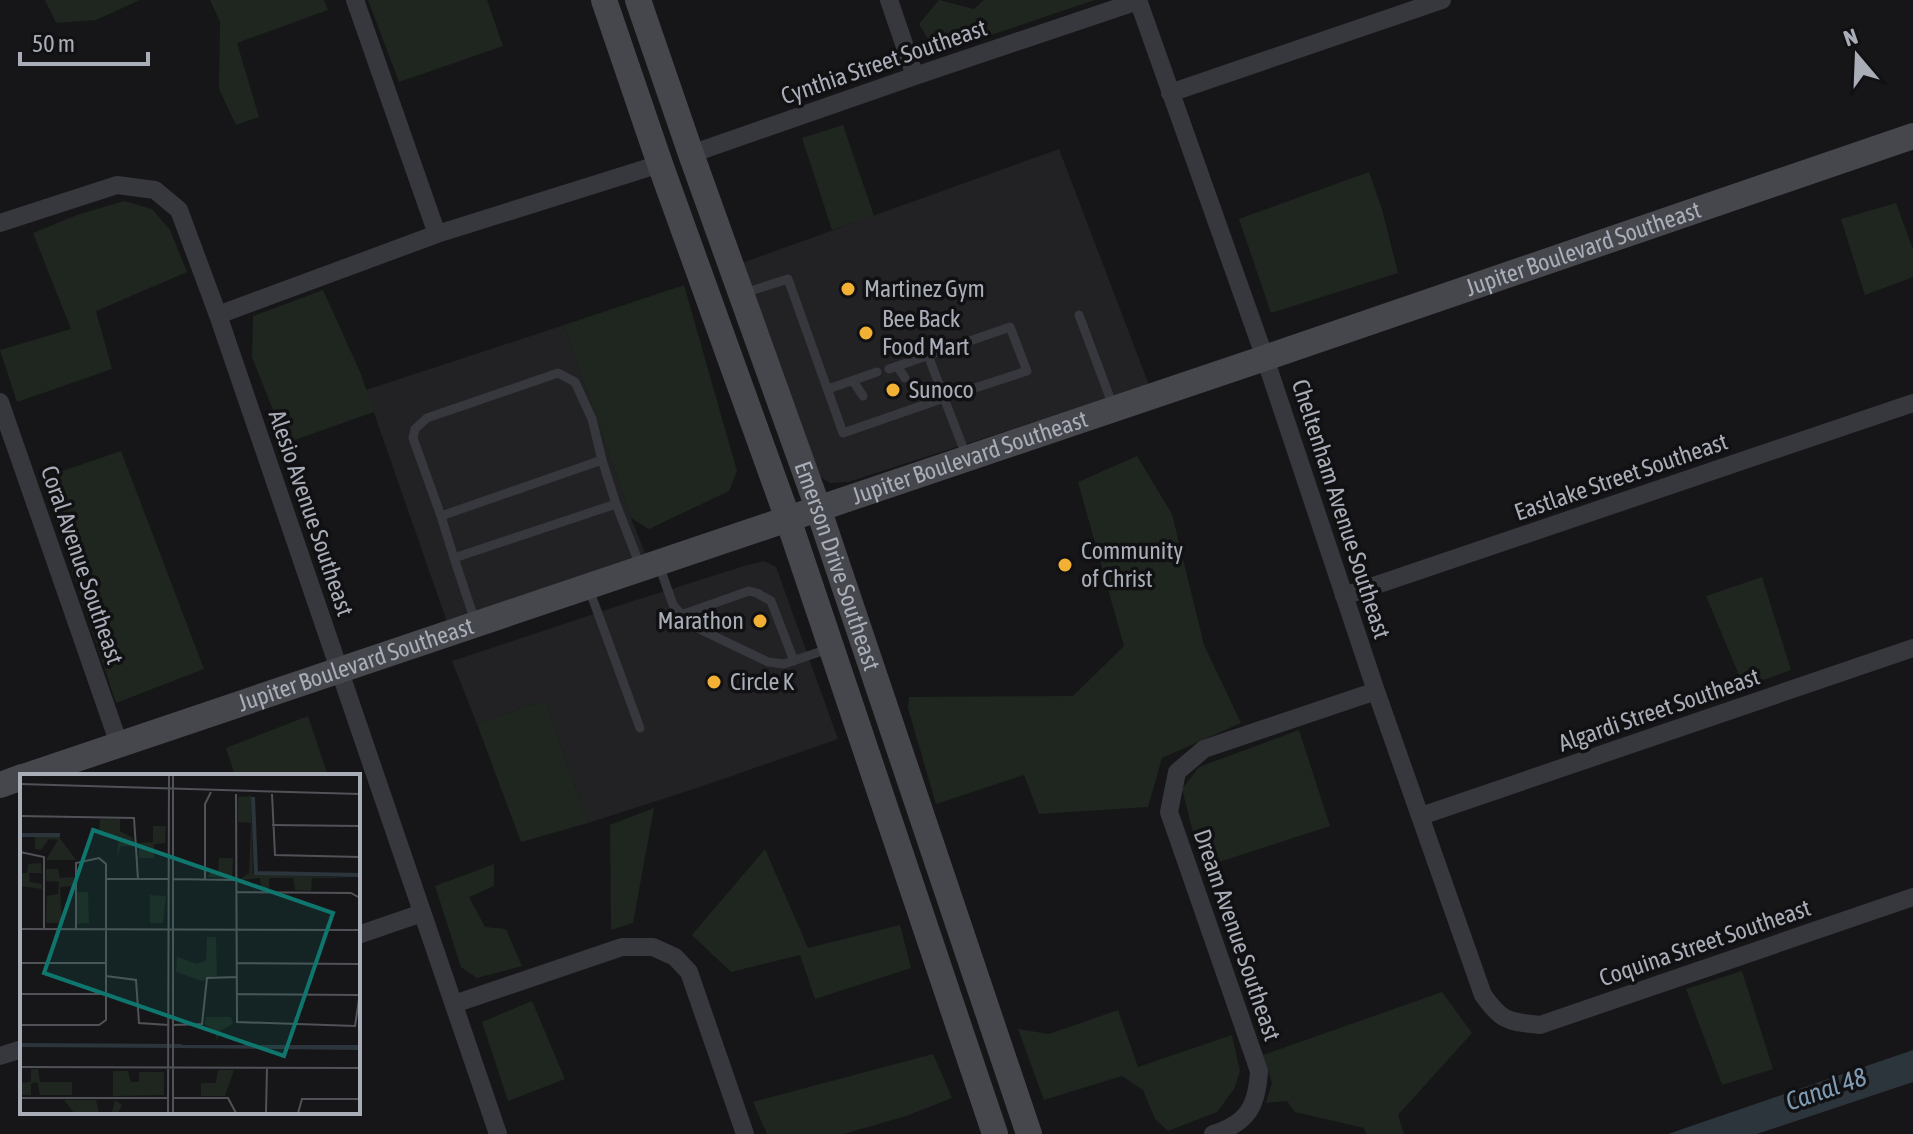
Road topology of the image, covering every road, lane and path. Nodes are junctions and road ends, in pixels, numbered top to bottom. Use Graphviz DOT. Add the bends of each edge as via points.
graph roads {
  1 [pos="355,0"];
  2 [pos="605,0"];
  3 [pos="638,0"];
  4 [pos="889,0"];
  5 [pos="1442,0"];
  6 [pos="1138,1"];
  7 [pos="915,76"];
  8 [pos="1170,93"];
  9 [pos="1913,136"];
  10 [pos="691,154"];
  11 [pos="660,164"];
  12 [pos="0,223"];
  13 [pos="437,234"];
  14 [pos="741,294"];
  15 [pos="218,315"];
  16 [pos="1079,315"];
  17 [pos="928,355"];
  18 [pos="1265,358"];
  19 [pos="877,372"];
  20 [pos="905,378"];
  21 [pos="853,381"];
  22 [pos="828,389"];
  23 [pos="916,395"];
  24 [pos="863,396"];
  25 [pos="944,398"];
  26 [pos="898,401"];
  27 [pos="0,402"];
  28 [pos="1913,403"];
  29 [pos="924,406"];
  30 [pos="1115,409"];
  31 [pos="873,410"];
  32 [pos="905,413"];
  33 [pos="881,420"];
  34 [pos="967,458"];
  35 [pos="602,460"];
  36 [pos="616,504"];
  37 [pos="818,508"];
  38 [pos="441,516"];
  39 [pos="788,519"];
  40 [pos="454,558"];
  41 [pos="650,565"];
  42 [pos="588,586"];
  43 [pos="1344,596"];
  44 [pos="681,615"];
  45 [pos="476,624"];
  46 [pos="832,648"];
  47 [pos="1913,648"];
  48 [pos="794,661"];
  49 [pos="339,670"];
  50 [pos="1376,691"];
  51 [pos="640,728"];
  52 [pos="119,744"];
  53 [pos="33,774"];
  54 [pos="20,778"];
  55 [pos="0,785"];
  56 [pos="1421,816"];
  57 [pos="1913,897"];
  58 [pos="422,913"];
  59 [pos="360,934"];
  60 [pos="454,1004"];
  61 [pos="1512,1021"];
  62 [pos="20,1050"];
  63 [pos="0,1056"];
  64 [pos="498,1134"];
  65 [pos="745,1134"];
  66 [pos="995,1134"];
  67 [pos="1029,1134"];
  68 [pos="1213,1134"];
  1 -- 13 [label="street"];
  2 -- 11 [label="street, Emerson Drive Southeast"];
  3 -- 10 [label="street, Emerson Drive Southeast"];
  4 -- 7 [label="street"];
  5 -- 8 [label="street"];
  6 -- 7 [label="street, Cynthia Street Southeast"];
  6 -- 8 [label="street, Cheltenham Avenue Southeast"];
  7 -- 10 [label="street, Cynthia Street Southeast"];
  8 -- 18 [label="street, Cheltenham Avenue Southeast"];
  9 -- 18 [label="street, Jupiter Boulevard Southeast"];
  10 -- 14 [label="street, Emerson Drive Southeast"];
  11 -- 13 [label="street"];
  11 -- 39 [label="street, Emerson Drive Southeast"];
  12 -- 15 [label="street, Alesio Avenue Southeast" via="117,185 155,190 179,210"];
  13 -- 15 [label="street"];
  14 -- 22 [label="lane" via="788,279"];
  14 -- 37 [label="street, Emerson Drive Southeast"];
  15 -- 49 [label="street, Alesio Avenue Southeast"];
  16 -- 30 [label="lane"];
  17 -- 20 [label="lane" via="893,367"];
  17 -- 25 [label="lane"];
  17 -- 25 [label="lane" via="1010,327 1027,371"];
  18 -- 30 [label="street, Jupiter Boulevard Southeast"];
  18 -- 43 [label="street, Cheltenham Avenue Southeast"];
  19 -- 21 [label="lane"];
  21 -- 22 [label="lane"];
  21 -- 24 [label="lane"];
  22 -- 33 [label="lane" via="843,433"];
  23 -- 29 [label="lane"];
  25 -- 29 [label="lane"];
  25 -- 34 [label="lane"];
  26 -- 32 [label="lane"];
  27 -- 52 [label="street, Coral Avenue Southeast"];
  28 -- 43 [label="street, Eastlake Street Southeast"];
  29 -- 32 [label="lane"];
  30 -- 34 [label="street, Jupiter Boulevard Southeast"];
  31 -- 33 [label="lane"];
  32 -- 33 [label="lane"];
  34 -- 37 [label="street, Jupiter Boulevard Southeast"];
  35 -- 36 [label="lane"];
  35 -- 38 [label="lane"];
  35 -- 38 [label="lane" via="575,382 558,373 427,418 413,438"];
  36 -- 40 [label="lane"];
  36 -- 41 [label="lane"];
  37 -- 39 [label="street, Jupiter Boulevard Southeast"];
  37 -- 67 [label="street, Emerson Drive Southeast"];
  38 -- 40 [label="lane"];
  39 -- 41 [label="street, Jupiter Boulevard Southeast"];
  39 -- 46 [label="street, Emerson Drive Southeast"];
  40 -- 45 [label="lane"];
  41 -- 42 [label="street, Jupiter Boulevard Southeast"];
  41 -- 44 [label="lane"];
  42 -- 45 [label="street, Jupiter Boulevard Southeast"];
  42 -- 51 [label="lane"];
  43 -- 50 [label="street, Cheltenham Avenue Southeast"];
  44 -- 48 [label="lane" via="691,625 768,662"];
  44 -- 48 [label="lane" via="749,591 757,593 771,601"];
  45 -- 49 [label="street, Jupiter Boulevard Southeast"];
  46 -- 48 [label="lane"];
  46 -- 66 [label="street, Emerson Drive Southeast"];
  47 -- 56 [label="street, Algardi Street Southeast"];
  49 -- 52 [label="street, Jupiter Boulevard Southeast"];
  49 -- 58 [label="street, Alesio Avenue Southeast"];
  50 -- 56 [label="street, Cheltenham Avenue Southeast"];
  50 -- 68 [label="street, Dream Avenue Southeast" via="1204,749 1177,772 1169,812 1259,1071 1249,1112 1229,1129"];
  52 -- 53 [label="street, Jupiter Boulevard Southeast"];
  54 -- 55 [label="street, Jupiter Boulevard Southeast"];
  56 -- 61 [label="street, Cheltenham Avenue Southeast" via="1483,995 1497,1014"];
  57 -- 61 [label="street, Coquina Street Southeast" via="1540,1025"];
  58 -- 59 [label="street"];
  58 -- 60 [label="street, Alesio Avenue Southeast"];
  60 -- 64 [label="street, Alesio Avenue Southeast"];
  60 -- 65 [label="street" via="622,947 653,947 675,957 689,972"];
  62 -- 63 [label="street"];
}
